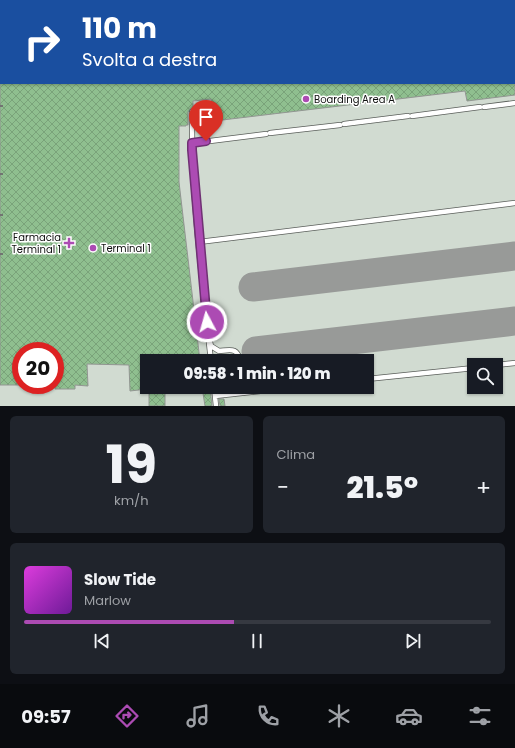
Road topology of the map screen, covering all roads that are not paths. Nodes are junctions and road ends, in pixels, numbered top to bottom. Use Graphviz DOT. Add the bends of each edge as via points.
graph roads {
  1 [pos="515,103"];
  2 [pos="192,112"];
  3 [pos="192,143"];
  4 [pos="515,203"];
  5 [pos="199,242"];
  6 [pos="208,338"];
  7 [pos="210,354"];
  8 [pos="237,354"];
  9 [pos="515,363"];
  10 [pos="503,364"];
  11 [pos="467,369"];
  12 [pos="374,378"];
  13 [pos="226,394"];
  14 [pos="215,396"];
  15 [pos="216,406"];
  1 -- 3 [label="lane"];
  2 -- 3 [label="lane"];
  3 -- 5 [label="lane"];
  4 -- 5 [label="lane"];
  5 -- 6 [label="lane"];
  6 -- 7 [label="lane"];
  6 -- 8 [label="lane" via="216,350 233,350"];
  9 -- 10 [label="lane"];
  11 -- 12 [label="lane"];
  13 -- 14 [label="lane"];
  14 -- 15 [label="lane"];
}
